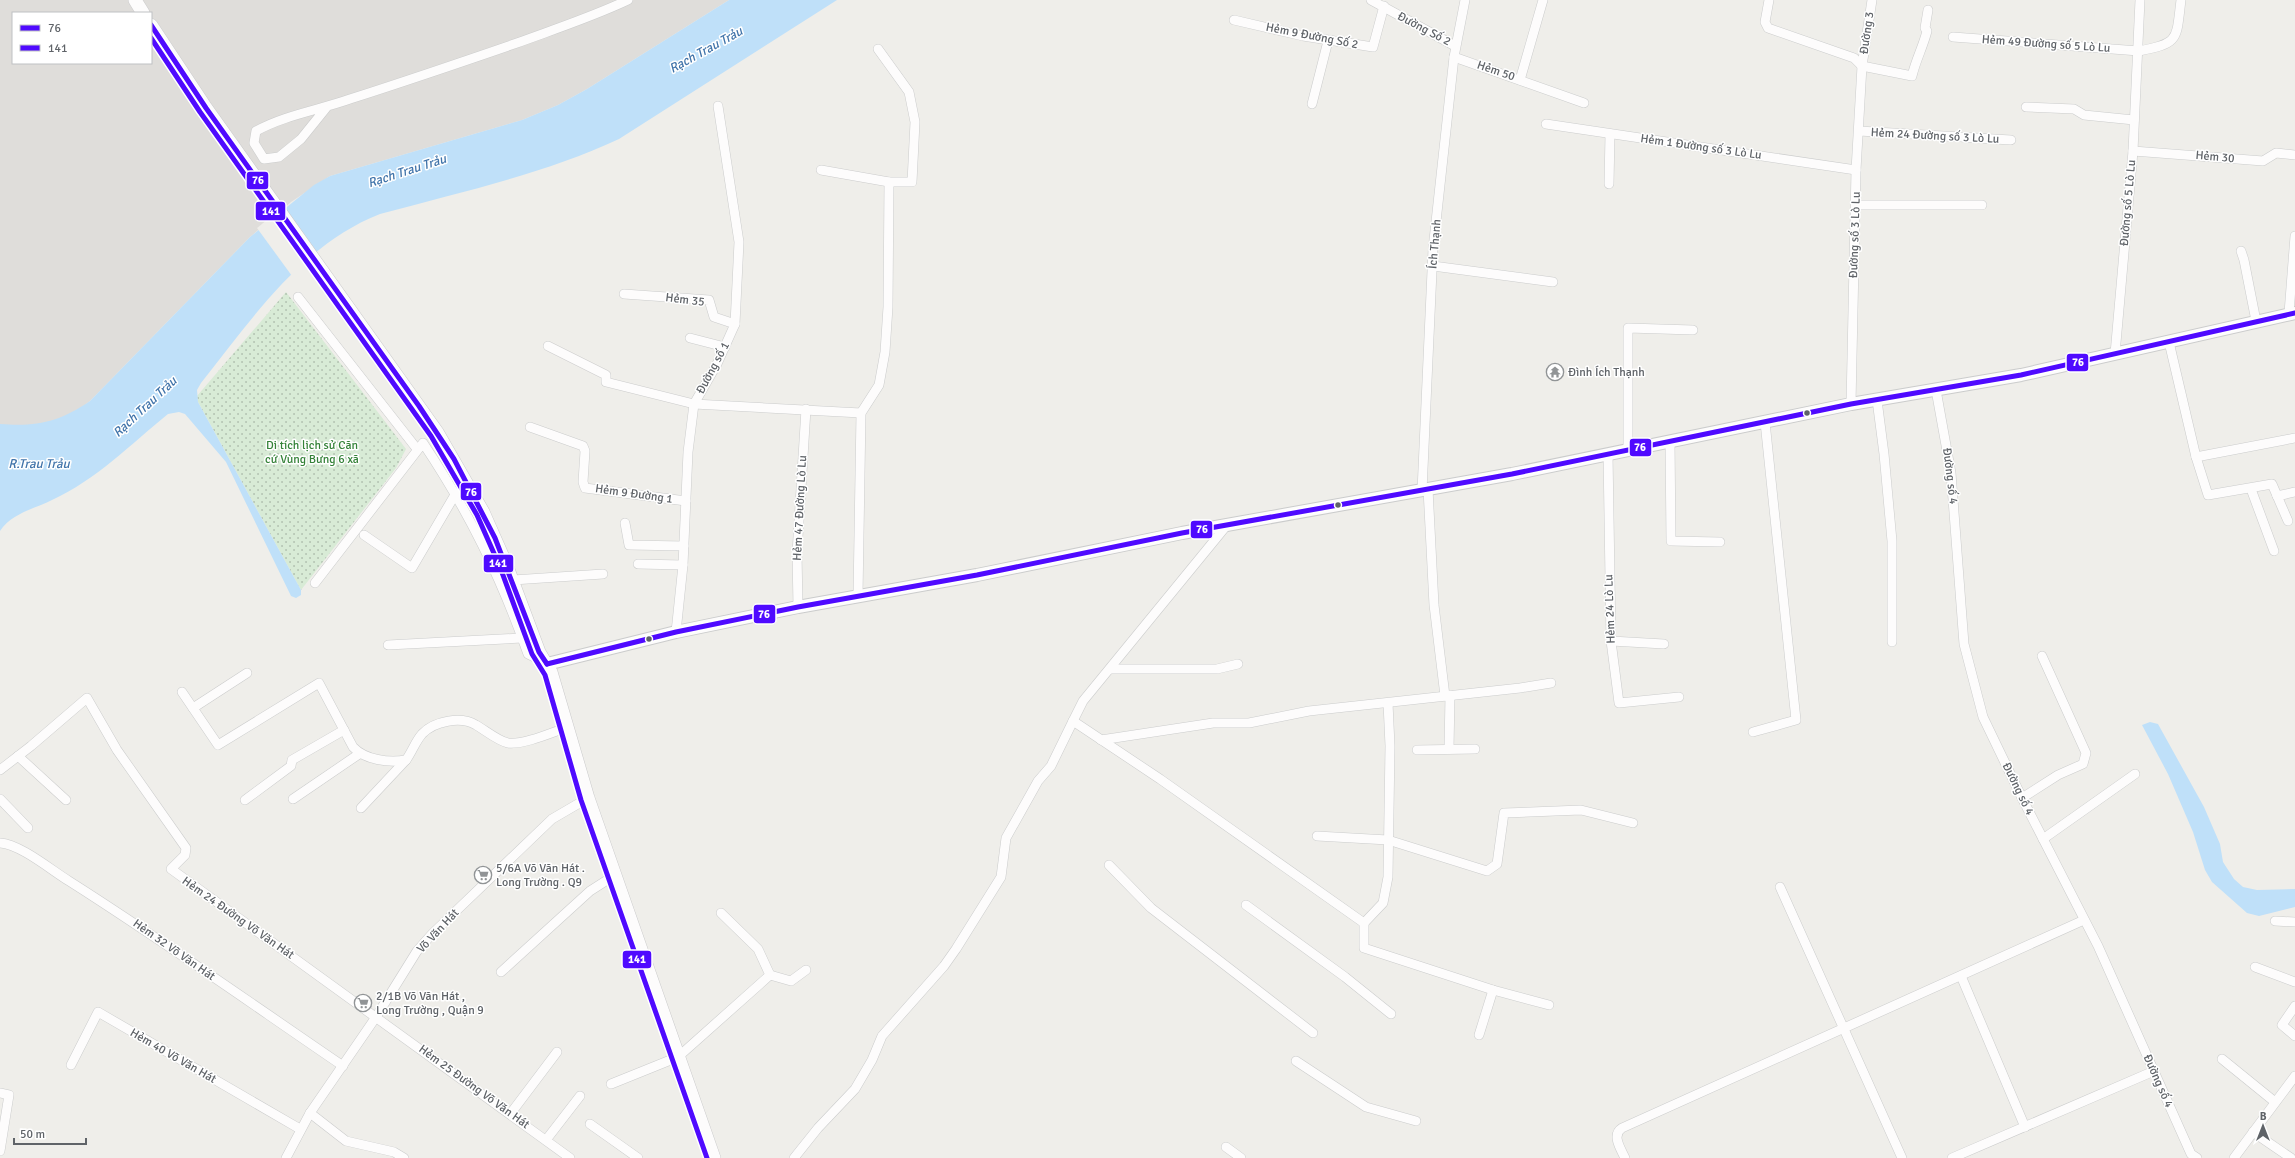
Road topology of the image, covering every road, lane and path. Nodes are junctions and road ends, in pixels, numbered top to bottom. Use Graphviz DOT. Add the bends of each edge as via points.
graph roads {
  1 [pos="135,0"];
  2 [pos="628,0"];
  3 [pos="1371,0"];
  4 [pos="1465,0"];
  5 [pos="1543,0"];
  6 [pos="1769,0"];
  7 [pos="1872,0"];
  8 [pos="2140,0"];
  9 [pos="2181,0"];
  10 [pos="1384,6"];
  11 [pos="1928,10"];
  12 [pos="142,12"];
  13 [pos="1234,20"];
  14 [pos="152,27"];
  15 [pos="1953,38"];
  16 [pos="1328,41"];
  17 [pos="1455,46"];
  18 [pos="878,49"];
  19 [pos="2139,51"];
  20 [pos="1454,56"];
  21 [pos="1862,66"];
  22 [pos="1520,80"];
  23 [pos="1584,103"];
  24 [pos="1312,104"];
  25 [pos="718,106"];
  26 [pos="2026,107"];
  27 [pos="326,108"];
  28 [pos="2134,120"];
  29 [pos="1546,124"];
  30 [pos="1859,131"];
  31 [pos="1610,134"];
  32 [pos="2011,140"];
  33 [pos="2132,150"];
  34 [pos="2295,155"];
  35 [pos="821,170"];
  36 [pos="1856,170"];
  37 [pos="889,182"];
  38 [pos="1610,184"];
  39 [pos="1857,205"];
  40 [pos="1982,205"];
  41 [pos="2295,236"];
  42 [pos="2241,251"];
  43 [pos="1433,266"];
  44 [pos="1553,282"];
  45 [pos="624,294"];
  46 [pos="298,297"];
  47 [pos="2292,313"];
  48 [pos="2256,321"];
  49 [pos="735,324"];
  50 [pos="1693,330"];
  51 [pos="690,338"];
  52 [pos="2169,342"];
  53 [pos="548,346"];
  54 [pos="725,347"];
  55 [pos="2115,354"];
  56 [pos="1936,390"];
  57 [pos="1877,400"];
  58 [pos="694,404"];
  59 [pos="1851,404"];
  60 [pos="806,409"];
  61 [pos="861,412"];
  62 [pos="1765,422"];
  63 [pos="530,426"];
  64 [pos="2295,438"];
  65 [pos="1670,441"];
  66 [pos="420,446"];
  67 [pos="1628,451"];
  68 [pos="1608,454"];
  69 [pos="2196,457"];
  70 [pos="2251,489"];
  71 [pos="1425,490"];
  72 [pos="2295,492"];
  73 [pos="456,493"];
  74 [pos="2277,496"];
  75 [pos="686,501"];
  76 [pos="2288,521"];
  77 [pos="626,523"];
  78 [pos="1227,525"];
  79 [pos="364,535"];
  80 [pos="1720,542"];
  81 [pos="684,546"];
  82 [pos="2274,552"];
  83 [pos="638,564"];
  84 [pos="683,564"];
  85 [pos="604,574"];
  86 [pos="513,580"];
  87 [pos="315,583"];
  88 [pos="858,596"];
  89 [pos="798,607"];
  90 [pos="676,632"];
  91 [pos="522,638"];
  92 [pos="1611,641"];
  93 [pos="1892,642"];
  94 [pos="1664,644"];
  95 [pos="388,645"];
  96 [pos="2042,656"];
  97 [pos="547,664"];
  98 [pos="1238,664"];
  99 [pos="1110,670"];
  100 [pos="247,673"];
  101 [pos="1551,682"];
  102 [pos="182,692"];
  103 [pos="1447,696"];
  104 [pos="1678,697"];
  105 [pos="1388,702"];
  106 [pos="193,708"];
  107 [pos="1073,721"];
  108 [pos="568,727"];
  109 [pos="344,730"];
  110 [pos="1753,732"];
  111 [pos="1101,740"];
  112 [pos="1449,749"];
  113 [pos="1475,749"];
  114 [pos="1417,750"];
  115 [pos="359,754"];
  116 [pos="18,756"];
  117 [pos="406,760"];
  118 [pos="0,770"];
  119 [pos="2135,774"];
  120 [pos="588,798"];
  121 [pos="2022,798"];
  122 [pos="0,799"];
  123 [pos="293,799"];
  124 [pos="66,800"];
  125 [pos="245,800"];
  126 [pos="361,808"];
  127 [pos="1633,823"];
  128 [pos="28,828"];
  129 [pos="1317,836"];
  130 [pos="2043,839"];
  131 [pos="1388,840"];
  132 [pos="0,843"];
  133 [pos="1109,865"];
  134 [pos="615,875"];
  135 [pos="1780,887"];
  136 [pos="1246,906"];
  137 [pos="721,913"];
  138 [pos="2084,920"];
  139 [pos="2275,922"];
  140 [pos="2295,922"];
  141 [pos="1364,923"];
  142 [pos="2254,967"];
  143 [pos="806,970"];
  144 [pos="501,972"];
  145 [pos="770,974"];
  146 [pos="1961,976"];
  147 [pos="2295,982"];
  148 [pos="1493,990"];
  149 [pos="1549,1005"];
  150 [pos="2295,1006"];
  151 [pos="1391,1014"];
  152 [pos="376,1017"];
  153 [pos="1844,1028"];
  154 [pos="1313,1033"];
  155 [pos="1478,1035"];
  156 [pos="2295,1036"];
  157 [pos="557,1052"];
  158 [pos="678,1057"];
  159 [pos="2222,1058"];
  160 [pos="1296,1061"];
  161 [pos="70,1065"];
  162 [pos="343,1066"];
  163 [pos="2154,1071"];
  164 [pos="2294,1078"];
  165 [pos="612,1084"];
  166 [pos="0,1092"];
  167 [pos="580,1096"];
  168 [pos="2275,1102"];
  169 [pos="310,1113"];
  170 [pos="511,1114"];
  171 [pos="1416,1121"];
  172 [pos="590,1124"];
  173 [pos="2024,1127"];
  174 [pos="300,1129"];
  175 [pos="2253,1132"];
  176 [pos="546,1140"];
  177 [pos="1226,1147"];
  178 [pos="291,1149"];
  179 [pos="0,1151"];
  180 [pos="286,1158"];
  181 [pos="294,1158"];
  182 [pos="404,1158"];
  183 [pos="570,1158"];
  184 [pos="638,1158"];
  185 [pos="714,1158"];
  186 [pos="794,1158"];
  187 [pos="1241,1158"];
  188 [pos="1624,1158"];
  189 [pos="1902,1158"];
  190 [pos="1952,1158"];
  191 [pos="2197,1158"];
  192 [pos="2234,1158"];
  193 [pos="2291,1158"];
  1 -- 12 [label="main road"];
  2 -- 27 [label="street" via="591,17"];
  3 -- 10 [label="street, Đường Số 2"];
  4 -- 17 [label="street, Ích Thạnh"];
  5 -- 22 [label="street"];
  6 -- 21 [label="street" via="1766,22 1768,28 1854,58"];
  7 -- 21 [label="street, Đường 3"];
  8 -- 19 [label="street, Đường số 5 Lò Lu"];
  9 -- 19 [label="street, Hẻm 49 Đường số 5 Lò Lu" via="2177,34 2171,42"];
  10 -- 16 [label="street, Hẻm 9 Đường Số 2" via="1373,47"];
  10 -- 17 [label="street, Đường Số 2" via="1401,18"];
  11 -- 21 [label="street" via="1925,28 1927,31 1922,50 1916,57 1912,76"];
  13 -- 16 [label="street, Hẻm 9 Đường Số 2"];
  14 -- 86 [label="main road" via="206,108 437,432 470,487"];
  15 -- 19 [label="street, Hẻm 49 Đường số 5 Lò Lu"];
  16 -- 24 [label="street"];
  17 -- 20 [label="street, Ích Thạnh"];
  18 -- 37 [label="street" via="909,92 915,122 912,182"];
  19 -- 28 [label="street, Đường số 5 Lò Lu"];
  20 -- 22 [label="street, Hẻm 50"];
  20 -- 43 [label="street, Ích Thạnh"];
  21 -- 30 [label="street, Đường số 3 Lò Lu"];
  22 -- 23 [label="street, Hẻm 50"];
  25 -- 49 [label="street, Đường số 1" via="739,242"];
  26 -- 28 [label="street" via="2068,108 2084,115"];
  27 -- 27 [label="street" via="292,115 256,131 254,143 264,159 279,157 301,139"];
  28 -- 33 [label="street, Đường số 5 Lò Lu"];
  29 -- 31 [label="street, Hẻm 1 Đường số 3 Lò Lu"];
  30 -- 32 [label="street, Hẻm 24 Đường số 3 Lò Lu"];
  30 -- 36 [label="street, Đường số 3 Lò Lu"];
  31 -- 36 [label="street, Hẻm 1 Đường số 3 Lò Lu"];
  31 -- 38 [label="street"];
  33 -- 34 [label="street, Hẻm 30" via="2263,161 2276,153"];
  33 -- 55 [label="street, Đường số 5 Lò Lu"];
  35 -- 37 [label="street"];
  36 -- 39 [label="street, Đường số 3 Lò Lu"];
  37 -- 61 [label="street" via="885,352 878,385"];
  39 -- 40 [label="street"];
  39 -- 59 [label="street, Đường số 3 Lò Lu"];
  41 -- 47 [label="street"];
  42 -- 48 [label="street"];
  43 -- 44 [label="street"];
  43 -- 71 [label="street, Ích Thạnh"];
  45 -- 49 [label="street, Hẻm 35" via="709,300 714,317"];
  46 -- 66 [label="street"];
  47 -- 48 [label="street"];
  48 -- 52 [label="street"];
  49 -- 54 [label="street, Đường số 1"];
  50 -- 67 [label="street" via="1628,328"];
  51 -- 54 [label="street"];
  52 -- 55 [label="street"];
  52 -- 69 [label="street"];
  53 -- 58 [label="street" via="606,375 606,382"];
  54 -- 58 [label="street, Đường số 1"];
  55 -- 56 [label="street" via="2021,375"];
  56 -- 57 [label="street"];
  56 -- 121 [label="street, Đường số 4" via="1951,473 1964,644 1983,717"];
  57 -- 59 [label="street"];
  57 -- 93 [label="street" via="1892,542"];
  58 -- 60 [label="street"];
  58 -- 75 [label="street, Đường số 1" via="688,452"];
  59 -- 62 [label="street"];
  60 -- 61 [label="street"];
  60 -- 89 [label="street, Hẻm 47 Đường Lò Lu" via="797,553"];
  61 -- 88 [label="street"];
  62 -- 65 [label="street"];
  62 -- 110 [label="street" via="1796,720"];
  63 -- 75 [label="street, Hẻm 9 Đường 1" via="583,446 585,488"];
  64 -- 69 [label="street"];
  65 -- 67 [label="street"];
  65 -- 80 [label="street" via="1671,542"];
  66 -- 73 [label="street"];
  66 -- 87 [label="street"];
  67 -- 68 [label="street"];
  68 -- 71 [label="street"];
  68 -- 92 [label="street, Hẻm 24 Lò Lu"];
  69 -- 70 [label="street" via="2208,495"];
  70 -- 74 [label="street" via="2272,484"];
  70 -- 82 [label="street"];
  71 -- 78 [label="street"];
  71 -- 103 [label="street, Ích Thạnh" via="1434,604"];
  72 -- 74 [label="street"];
  73 -- 79 [label="street" via="412,568"];
  73 -- 91 [label="street" via="494,568"];
  74 -- 76 [label="street"];
  75 -- 81 [label="street, Đường số 1"];
  77 -- 81 [label="street" via="629,545"];
  78 -- 88 [label="street"];
  78 -- 99 [label="street"];
  81 -- 84 [label="street, Đường số 1"];
  83 -- 84 [label="street"];
  84 -- 90 [label="street, Đường số 1"];
  85 -- 86 [label="street"];
  86 -- 97 [label="main road" via="539,652"];
  88 -- 89 [label="street"];
  89 -- 90 [label="street"];
  90 -- 97 [label="street"];
  91 -- 95 [label="street"];
  91 -- 97 [label="street" via="528,654"];
  92 -- 94 [label="street"];
  92 -- 104 [label="street, Hẻm 24 Lò Lu" via="1619,703"];
  96 -- 121 [label="street" via="2086,753 2083,764 2058,775"];
  97 -- 108 [label="main road"];
  98 -- 99 [label="street" via="1217,669"];
  99 -- 107 [label="street" via="1083,701"];
  100 -- 106 [label="street"];
  101 -- 103 [label="street"];
  102 -- 106 [label="street"];
  103 -- 105 [label="street"];
  103 -- 112 [label="street, Ích Thạnh"];
  105 -- 111 [label="street" via="1309,711 1249,723 1213,724"];
  105 -- 131 [label="street"];
  106 -- 109 [label="street" via="218,745 319,684"];
  107 -- 111 [label="street"];
  107 -- 186 [label="street" via="1051,766 1038,781 1006,838 1001,877 956,949 882,1036 872,1060 854,1090"];
  108 -- 117 [label="street" via="516,743 507,743 472,723 462,720 442,723 429,728 421,735"];
  108 -- 120 [label="main road"];
  109 -- 115 [label="street"];
  109 -- 125 [label="street" via="292,760 291,766"];
  111 -- 141 [label="street"];
  112 -- 113 [label="street"];
  112 -- 114 [label="street"];
  115 -- 117 [label="street" via="397,762"];
  115 -- 123 [label="street"];
  116 -- 118 [label="street"];
  116 -- 124 [label="street"];
  116 -- 152 [label="street, Hẻm 24 Đường Võ Văn Hát" via="87,698 117,750 186,848 185,855 171,869"];
  117 -- 126 [label="street"];
  119 -- 130 [label="street"];
  120 -- 134 [label="main road"];
  120 -- 152 [label="street, Võ Văn Hát" via="552,819 432,934 417,951"];
  121 -- 130 [label="street, Đường số 4"];
  122 -- 128 [label="street"];
  127 -- 131 [label="street" via="1581,810 1504,813 1497,864 1486,871"];
  129 -- 131 [label="street"];
  130 -- 138 [label="street, Đường số 4"];
  131 -- 141 [label="street" via="1388,877 1383,903"];
  132 -- 162 [label="street, Hẻm 32 Võ Văn Hát" via="24,853 121,914"];
  133 -- 154 [label="street" via="1151,908"];
  134 -- 144 [label="street" via="590,891"];
  134 -- 158 [label="main road"];
  135 -- 153 [label="street"];
  136 -- 151 [label="street" via="1345,977"];
  137 -- 145 [label="street" via="758,949"];
  138 -- 146 [label="street"];
  138 -- 163 [label="street, Đường số 4"];
  139 -- 140 [label="street"];
  141 -- 148 [label="street" via="1364,948"];
  142 -- 147 [label="street"];
  143 -- 145 [label="street" via="791,981"];
  145 -- 158 [label="street"];
  146 -- 153 [label="street"];
  146 -- 173 [label="street"];
  148 -- 149 [label="street"];
  148 -- 155 [label="street"];
  150 -- 156 [label="street" via="2282,1025"];
  152 -- 162 [label="street, Võ Văn Hát"];
  152 -- 170 [label="street, Hẻm 25 Đường Võ Văn Hát"];
  153 -- 188 [label="street" via="1622,1128 1616,1135"];
  153 -- 189 [label="street"];
  157 -- 170 [label="street"];
  158 -- 165 [label="street"];
  158 -- 185 [label="main road"];
  159 -- 168 [label="street"];
  160 -- 171 [label="street" via="1366,1107"];
  161 -- 174 [label="street, Hẻm 40 Võ Văn Hát" via="98,1012"];
  162 -- 169 [label="street, Võ Văn Hát"];
  163 -- 173 [label="street"];
  163 -- 191 [label="street, Đường số 4" via="2191,1154"];
  164 -- 168 [label="street"];
  166 -- 179 [label="street" via="10,1095"];
  167 -- 176 [label="street"];
  168 -- 175 [label="street"];
  169 -- 174 [label="street, Võ Văn Hát"];
  169 -- 182 [label="street" via="346,1141 394,1152"];
  170 -- 176 [label="street, Hẻm 25 Đường Võ Văn Hát"];
  172 -- 184 [label="street"];
  173 -- 190 [label="street"];
  174 -- 178 [label="street, Võ Văn Hát"];
  175 -- 192 [label="street"];
  175 -- 193 [label="street"];
  176 -- 183 [label="street, Hẻm 25 Đường Võ Văn Hát"];
  177 -- 187 [label="street"];
  178 -- 180 [label="street, Võ Văn Hát"];
  178 -- 181 [label="street"];
}
